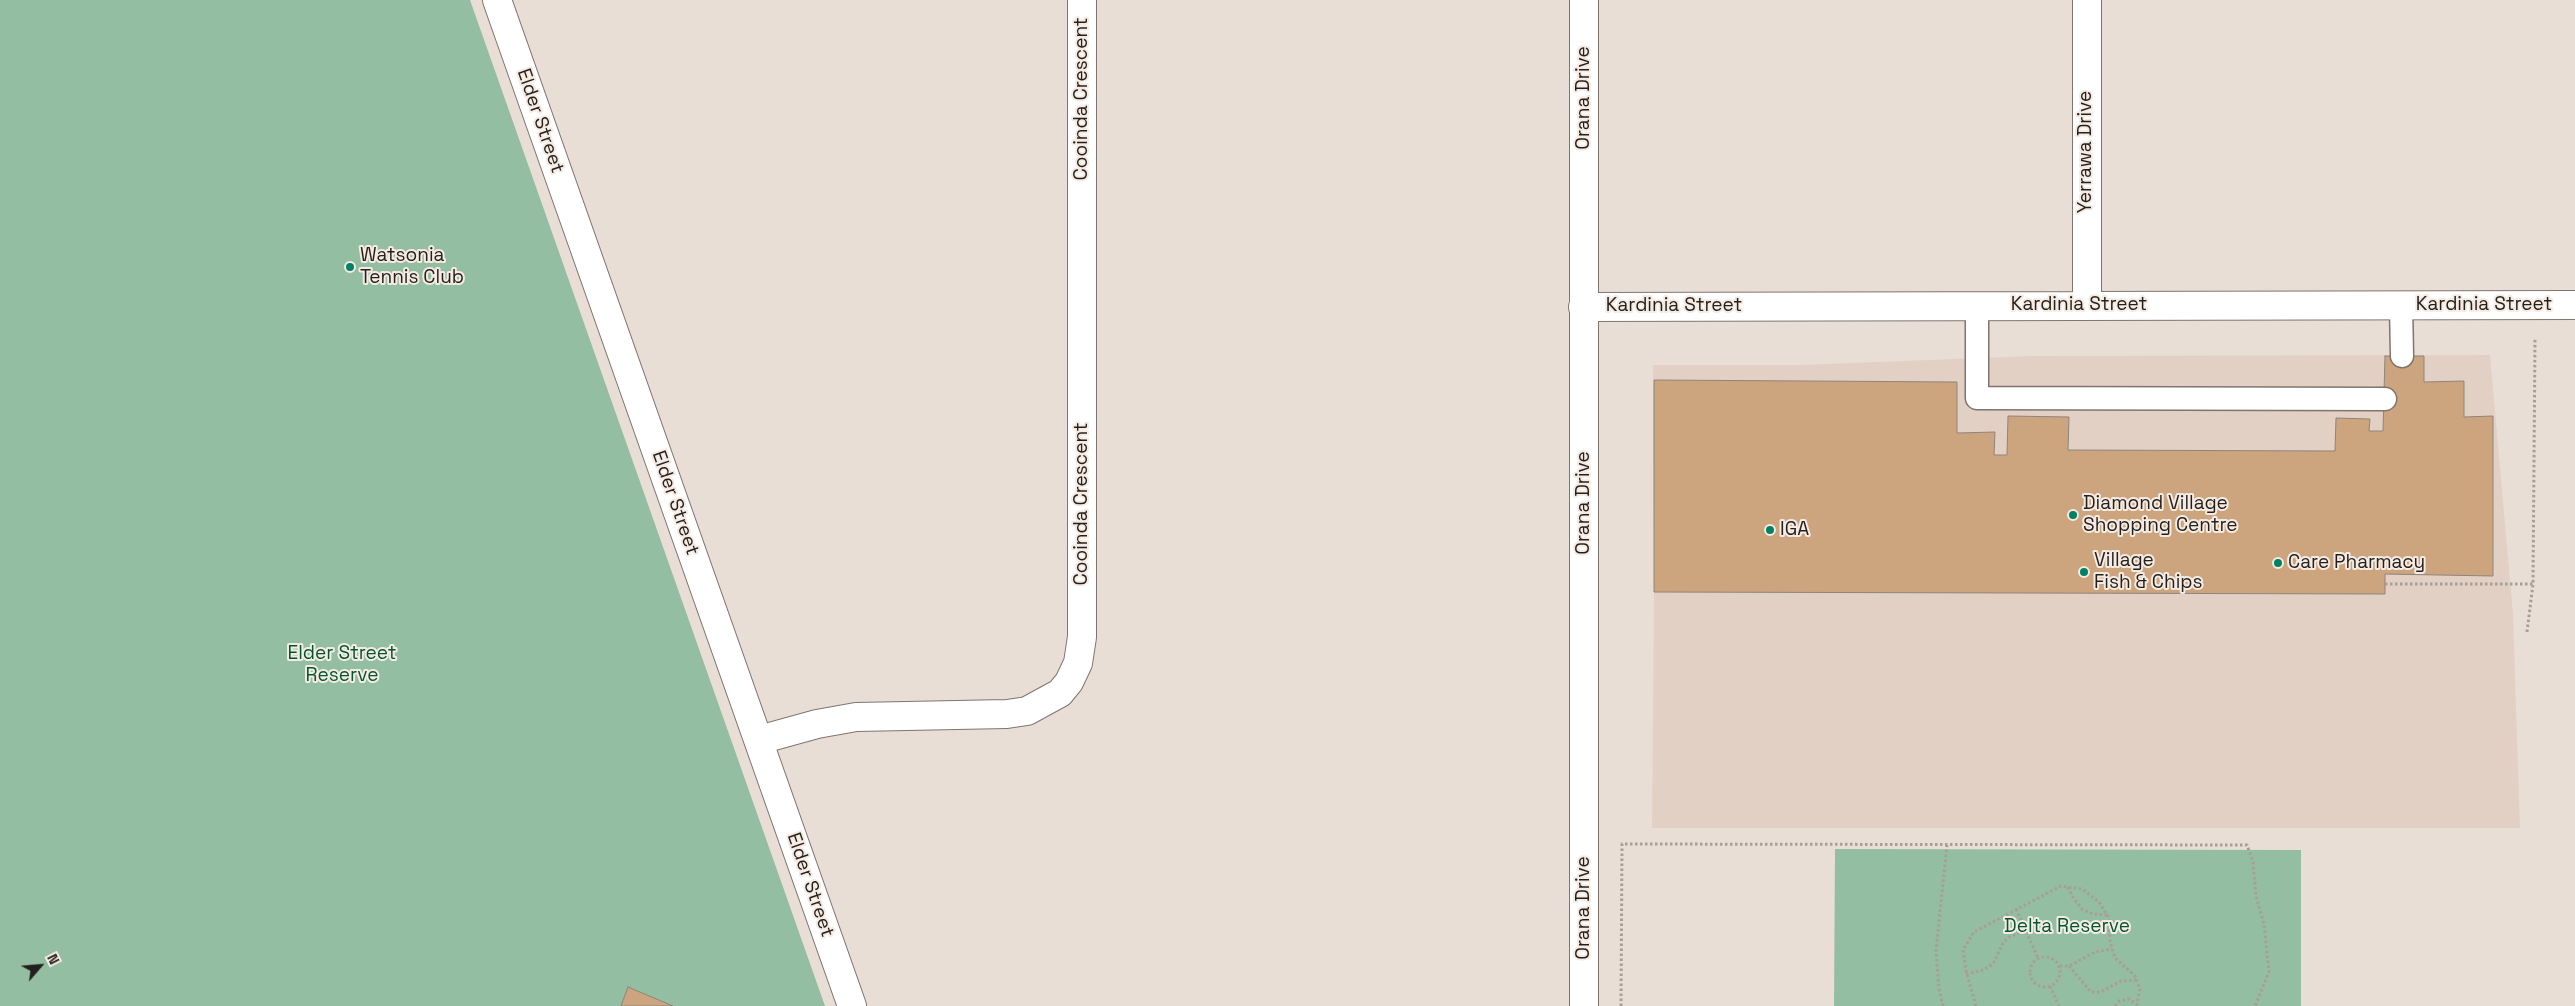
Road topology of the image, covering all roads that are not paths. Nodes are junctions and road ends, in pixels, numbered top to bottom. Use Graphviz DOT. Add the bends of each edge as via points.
graph roads {
  1 [pos="497,0"];
  2 [pos="1082,0"];
  3 [pos="1584,0"];
  4 [pos="2087,0"];
  5 [pos="2087,304"];
  6 [pos="1977,305"];
  7 [pos="2401,305"];
  8 [pos="2575,305"];
  9 [pos="1583,307"];
  10 [pos="2402,356"];
  11 [pos="2385,399"];
  12 [pos="759,740"];
  13 [pos="852,1006"];
  14 [pos="1584,1006"];
  1 -- 12 [label="street, Elder Street"];
  2 -- 12 [label="street, Cooinda Crescent" via="1082,637 1078,663 1060,693 1027,711 856,717"];
  3 -- 9 [label="street, Orana Drive"];
  4 -- 5 [label="street, Yerrawa Drive"];
  5 -- 6 [label="street, Kardinia Street"];
  5 -- 7 [label="street, Kardinia Street"];
  6 -- 9 [label="street, Kardinia Street"];
  6 -- 11 [label="lane" via="1977,398"];
  7 -- 8 [label="street, Kardinia Street"];
  7 -- 10 [label="lane"];
  9 -- 14 [label="street, Orana Drive"];
  12 -- 13 [label="street, Elder Street"];
}
